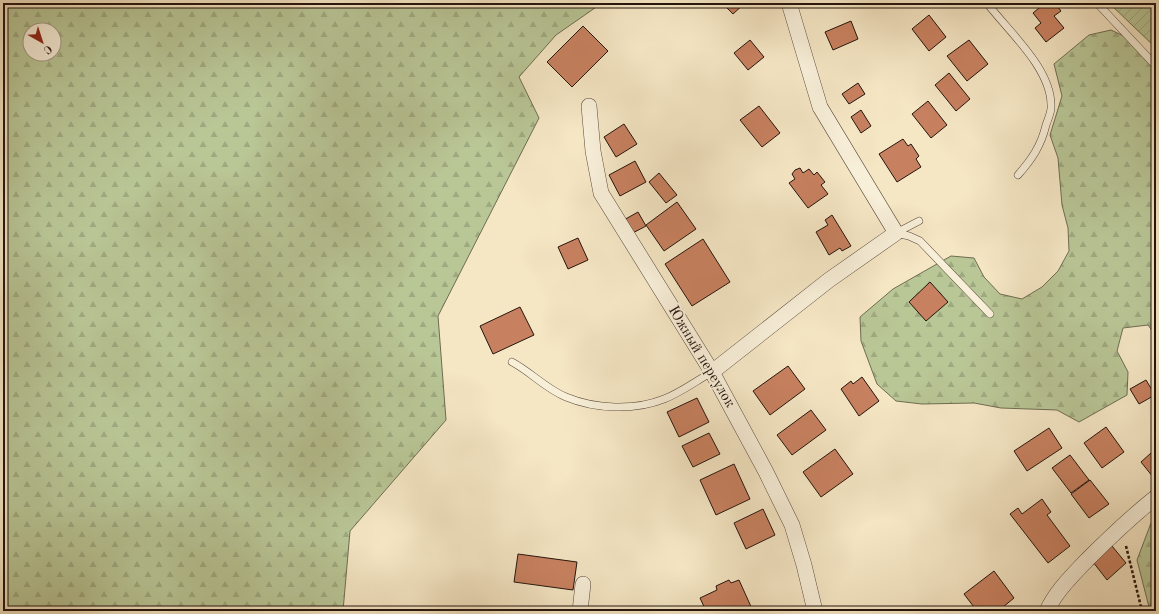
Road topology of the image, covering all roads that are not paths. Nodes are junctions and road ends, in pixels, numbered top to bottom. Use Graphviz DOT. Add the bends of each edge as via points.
graph roads {
  1 [pos="789,3"];
  2 [pos="987,3"];
  3 [pos="1097,3"];
  4 [pos="1156,66"];
  5 [pos="588,106"];
  6 [pos="1018,175"];
  7 [pos="919,221"];
  8 [pos="896,233"];
  9 [pos="990,314"];
  10 [pos="512,362"];
  11 [pos="712,372"];
  12 [pos="1156,497"];
  13 [pos="583,584"];
  14 [pos="580,611"];
  15 [pos="815,611"];
  16 [pos="1047,611"];
  1 -- 8 [label="street" via="820,107"];
  2 -- 6 [label="lane" via="1039,68 1049,88 1052,106 1045,132 1037,153"];
  3 -- 4 [label="lane"];
  5 -- 11 [label="street, Южный переулок" via="601,193"];
  7 -- 8 [label="lane"];
  8 -- 9 [label="lane" via="920,241"];
  8 -- 11 [label="street" via="829,280"];
  10 -- 11 [label="lane" via="565,397 599,406 633,407 664,399"];
  11 -- 15 [label="street, Южный переулок" via="792,525"];
  12 -- 16 [label="street" via="1125,522 1070,578 1052,599"];
  13 -- 14 [label="street"];
}
